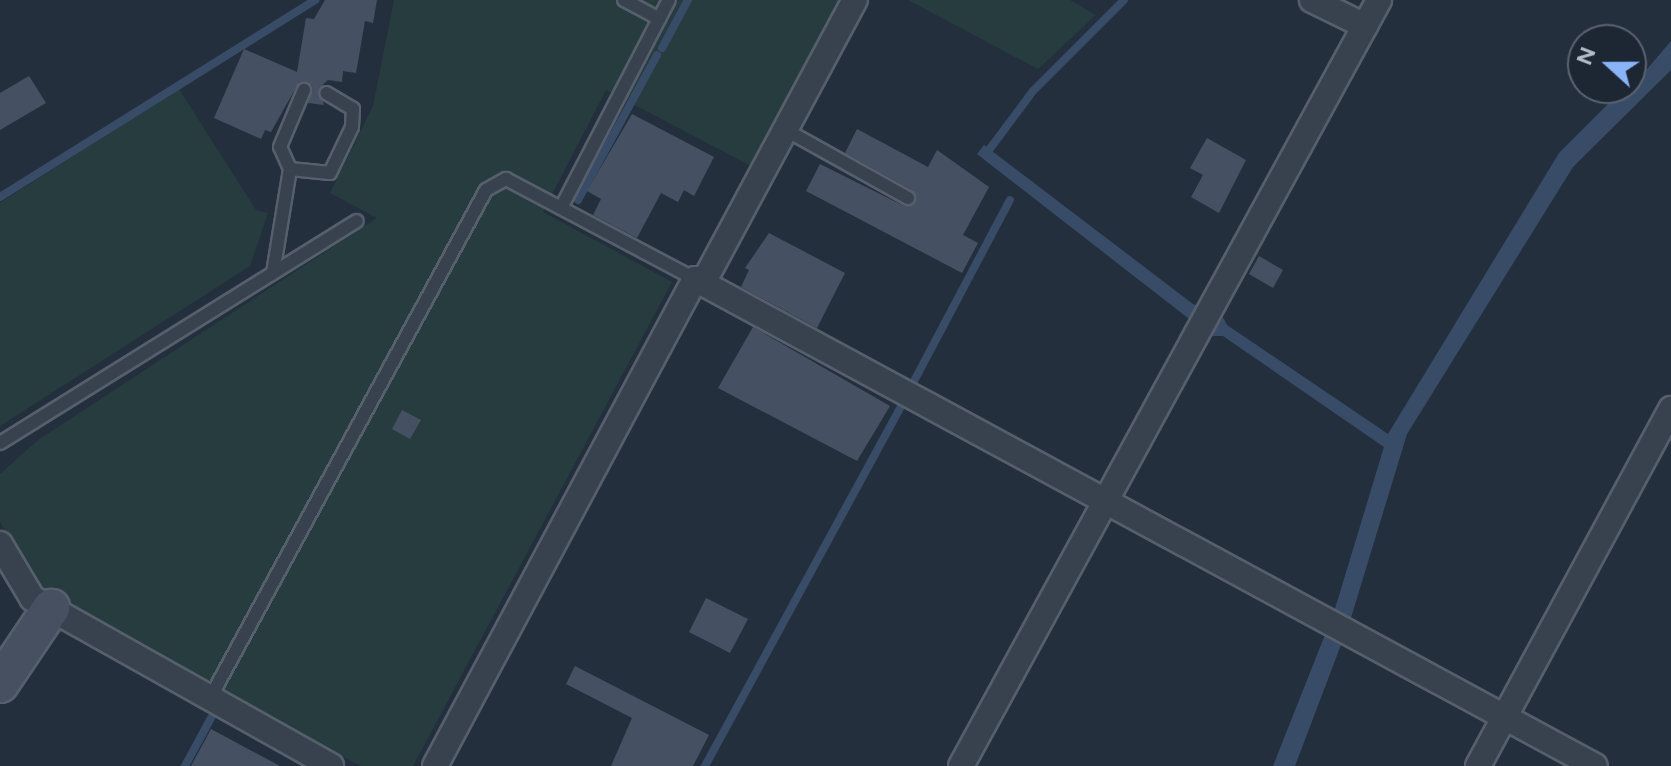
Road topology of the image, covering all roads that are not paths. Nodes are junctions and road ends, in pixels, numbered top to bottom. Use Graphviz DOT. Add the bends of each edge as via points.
graph roads {
  1 [pos="624,0"];
  2 [pos="669,0"];
  3 [pos="855,0"];
  4 [pos="1312,0"];
  5 [pos="1379,0"];
  6 [pos="659,19"];
  7 [pos="1365,26"];
  8 [pos="304,90"];
  9 [pos="326,93"];
  10 [pos="784,129"];
  11 [pos="290,169"];
  12 [pos="908,198"];
  13 [pos="561,208"];
  14 [pos="357,221"];
  15 [pos="273,273"];
  16 [pos="699,281"];
  17 [pos="1671,409"];
  18 [pos="0,443"];
  19 [pos="1103,501"];
  20 [pos="0,544"];
  21 [pos="51,608"];
  22 [pos="0,684"];
  23 [pos="208,702"];
  24 [pos="1504,717"];
  25 [pos="331,766"];
  26 [pos="435,766"];
  27 [pos="961,766"];
  28 [pos="1478,766"];
  29 [pos="1595,766"];
  1 -- 6 [label="lane"];
  2 -- 6 [label="lane"];
  3 -- 10 [label="street"];
  4 -- 7 [label="street"];
  5 -- 7 [label="street"];
  6 -- 13 [label="lane"];
  7 -- 19 [label="street"];
  8 -- 11 [label="lane" via="280,147"];
  9 -- 11 [label="lane" via="353,109 347,138 330,173"];
  10 -- 12 [label="lane"];
  10 -- 16 [label="street"];
  11 -- 15 [label="lane"];
  13 -- 16 [label="lane"];
  13 -- 23 [label="lane" via="506,179 486,190"];
  14 -- 15 [label="lane"];
  15 -- 18 [label="lane"];
  16 -- 19 [label="street"];
  16 -- 26 [label="street"];
  17 -- 24 [label="street"];
  19 -- 24 [label="street"];
  19 -- 27 [label="street"];
  20 -- 21 [label="street" via="32,598"];
  21 -- 22 [label="street"];
  21 -- 23 [label="street"];
  23 -- 25 [label="street"];
  24 -- 28 [label="street"];
  24 -- 29 [label="street"];
}
